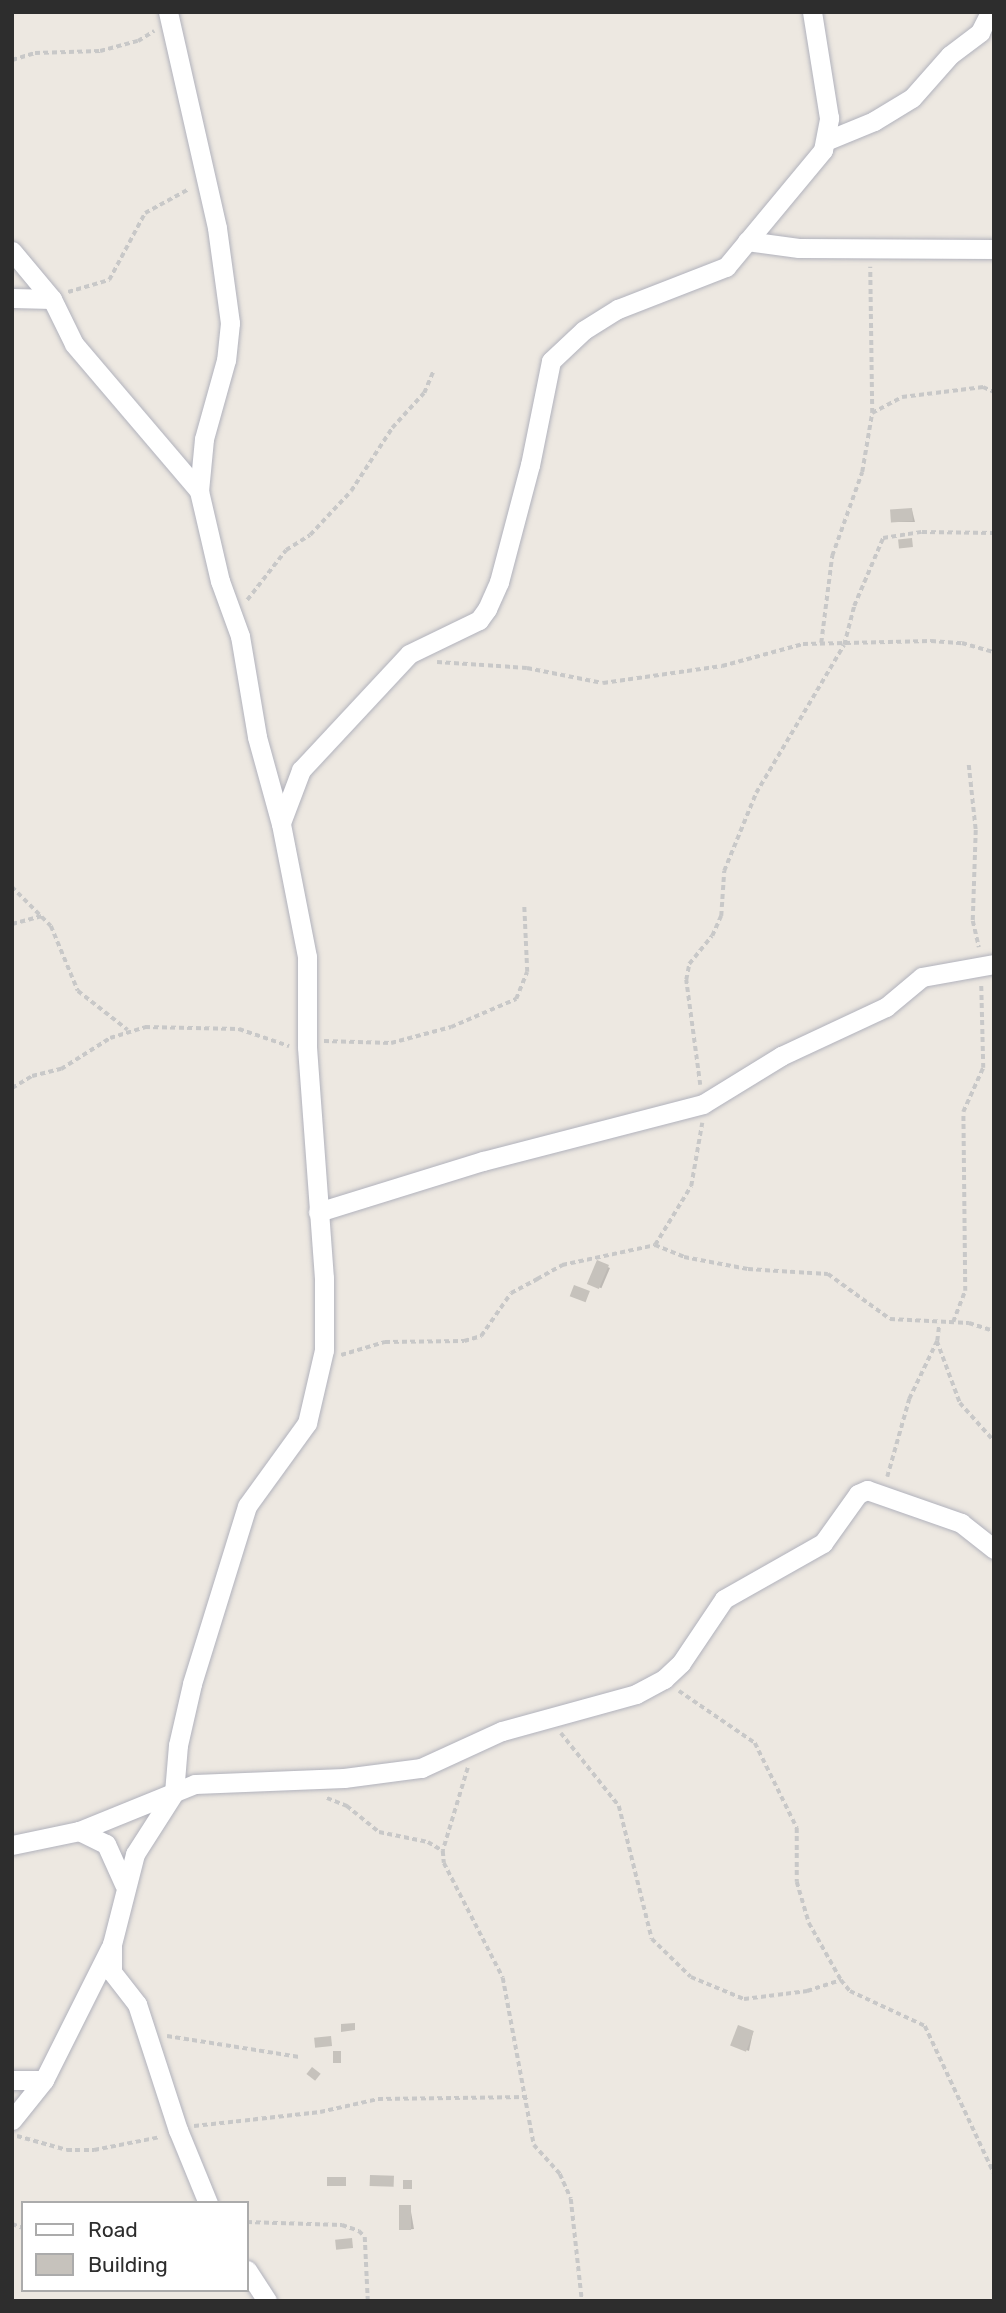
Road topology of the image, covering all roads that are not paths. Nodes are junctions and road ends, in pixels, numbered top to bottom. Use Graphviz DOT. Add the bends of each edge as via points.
graph roads {
  1 [pos="812,12"];
  2 [pos="990,12"];
  3 [pos="169,17"];
  4 [pos="828,140"];
  5 [pos="747,241"];
  6 [pos="994,249"];
  7 [pos="12,251"];
  8 [pos="12,298"];
  9 [pos="52,299"];
  10 [pos="199,491"];
  11 [pos="281,824"];
  12 [pos="986,965"];
  13 [pos="318,1212"];
  14 [pos="994,1549"];
  15 [pos="174,1793"];
  16 [pos="79,1831"];
  17 [pos="12,1844"];
  18 [pos="124,1884"];
  19 [pos="112,1944"];
  20 [pos="12,2080"];
  21 [pos="44,2080"];
  22 [pos="12,2120"];
  23 [pos="207,2201"];
  24 [pos="248,2271"];
  25 [pos="268,2301"];
  1 -- 4 [label="street" via="829,118"];
  2 -- 4 [label="street" via="980,32 950,55 912,99"];
  3 -- 10 [label="street" via="227,290 230,340 204,439"];
  4 -- 5 [label="street"];
  5 -- 6 [label="street" via="776,247"];
  5 -- 11 [label="street" via="726,267 618,309 584,330 551,361 530,465 499,582 487,609 480,620 424,645 400,664 301,770"];
  7 -- 9 [label="street"];
  8 -- 9 [label="street"];
  9 -- 10 [label="street" via="74,344"];
  10 -- 11 [label="street" via="220,581 240,636 257,737"];
  11 -- 13 [label="street" via="307,957 307,1047"];
  12 -- 13 [label="street" via="922,977 886,1007 780,1056 703,1104 483,1161"];
  13 -- 15 [label="street" via="324,1350 317,1383 307,1423 247,1506 192,1684 178,1745"];
  14 -- 15 [label="street" via="961,1523 879,1491 858,1494 836,1530 811,1552 724,1599 681,1663 664,1679 636,1693 502,1731 472,1749 421,1768 372,1776 195,1784"];
  15 -- 16 [label="street"];
  15 -- 18 [label="street" via="135,1854"];
  16 -- 17 [label="street"];
  16 -- 18 [label="street" via="106,1844"];
  18 -- 19 [label="street"];
  19 -- 21 [label="street"];
  19 -- 23 [label="street" via="112,1972 136,2004"];
  20 -- 21 [label="street"];
  21 -- 22 [label="street"];
  24 -- 25 [label="street"];
}
